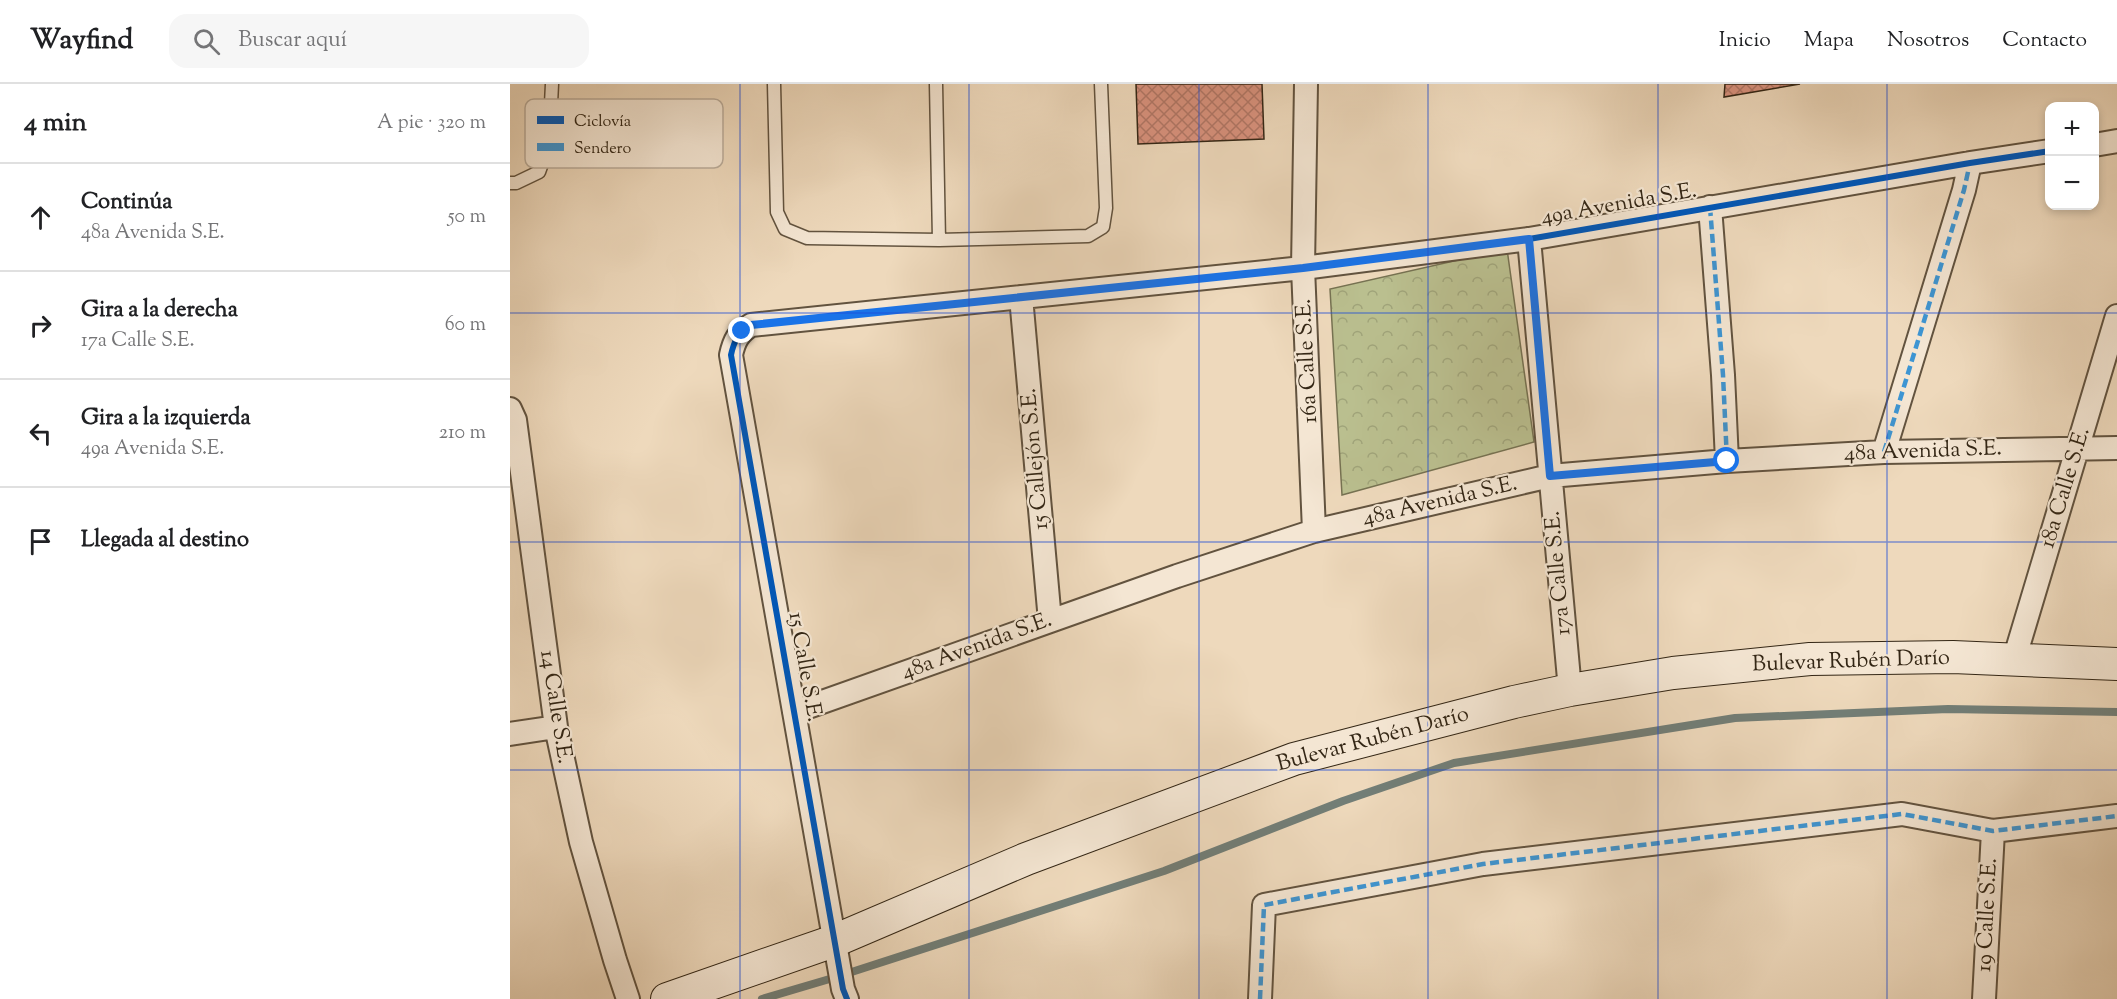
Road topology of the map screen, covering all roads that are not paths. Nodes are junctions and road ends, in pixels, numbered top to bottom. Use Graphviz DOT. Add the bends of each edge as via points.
graph roads {
  1 [pos="552,84"];
  2 [pos="774,84"];
  3 [pos="936,84"];
  4 [pos="1101,84"];
  5 [pos="1306,84"];
  6 [pos="551,99"];
  7 [pos="2117,141"];
  8 [pos="2099,144"];
  9 [pos="2045,152"];
  10 [pos="1970,163"];
  11 [pos="540,168"];
  12 [pos="510,183"];
  13 [pos="1710,207"];
  14 [pos="1529,239"];
  15 [pos="939,240"];
  16 [pos="1303,268"];
  17 [pos="1021,297"];
  18 [pos="2117,316"];
  19 [pos="734,341"];
  20 [pos="510,409"];
  21 [pos="2078,448"];
  22 [pos="2117,448"];
  23 [pos="1884,452"];
  24 [pos="1727,461"];
  25 [pos="1550,476"];
  26 [pos="1314,531"];
  27 [pos="1050,621"];
  28 [pos="2014,660"];
  29 [pos="2117,664"];
  30 [pos="1570,690"];
  31 [pos="794,712"];
  32 [pos="556,727"];
  33 [pos="510,734"];
  34 [pos="2117,816"];
  35 [pos="1993,831"];
  36 [pos="836,953"];
  37 [pos="845,994"];
  38 [pos="628,999"];
  39 [pos="667,999"];
  40 [pos="1260,999"];
  41 [pos="1984,999"];
  1 -- 6 [label="lane"];
  2 -- 15 [label="lane" via="777,212 785,229 807,238"];
  3 -- 15 [label="lane"];
  4 -- 15 [label="lane" via="1106,208 1102,227 1088,236"];
  5 -- 16 [label="street, 16a Calle S.E."];
  7 -- 8 [label="street"];
  9 -- 10 [label="street, 49a Avenida S.E."];
  10 -- 13 [label="street, 49a Avenida S.E."];
  10 -- 23 [label="street"];
  11 -- 12 [label="lane"];
  13 -- 14 [label="street, 49a Avenida S.E."];
  13 -- 24 [label="street"];
  14 -- 16 [label="street, 49a Avenida S.E."];
  14 -- 25 [label="street, 17a Calle S.E."];
  16 -- 17 [label="street, 49a Avenida S.E."];
  16 -- 26 [label="street, 16a Calle S.E."];
  17 -- 19 [label="street, 49a Avenida S.E." via="751,325"];
  17 -- 27 [label="street, 15 Callejón S.E."];
  18 -- 21 [label="street, 18a Calle S.E."];
  19 -- 31 [label="street, 15 Calle S.E." via="731,355"];
  20 -- 32 [label="street, 14 Calle S.E." via="515,420"];
  21 -- 22 [label="street, 48a Avenida S.E."];
  21 -- 23 [label="street, 48a Avenida S.E."];
  21 -- 28 [label="street, 18a Calle S.E."];
  23 -- 24 [label="street, 48a Avenida S.E."];
  24 -- 25 [label="street, 48a Avenida S.E."];
  25 -- 26 [label="street, 48a Avenida S.E."];
  25 -- 30 [label="street, 17a Calle S.E."];
  26 -- 27 [label="street, 48a Avenida S.E."];
  27 -- 31 [label="street, 48a Avenida S.E."];
  28 -- 29 [label="street, Bulevar Rubén Darío"];
  28 -- 30 [label="street, Bulevar Rubén Darío" via="1810,659 1673,673"];
  30 -- 36 [label="street, Bulevar Rubén Darío" via="1294,759 1026,859"];
  31 -- 36 [label="street, 15 Calle S.E."];
  32 -- 33 [label="street"];
  32 -- 38 [label="street, 14 Calle S.E." via="581,842"];
  34 -- 35 [label="street"];
  35 -- 40 [label="street" via="1902,814 1483,864 1264,905"];
  35 -- 41 [label="street, 19 Calle S.E."];
  36 -- 37 [label="street, 15 Calle S.E."];
  36 -- 39 [label="street, Bulevar Rubén Darío"];
}
